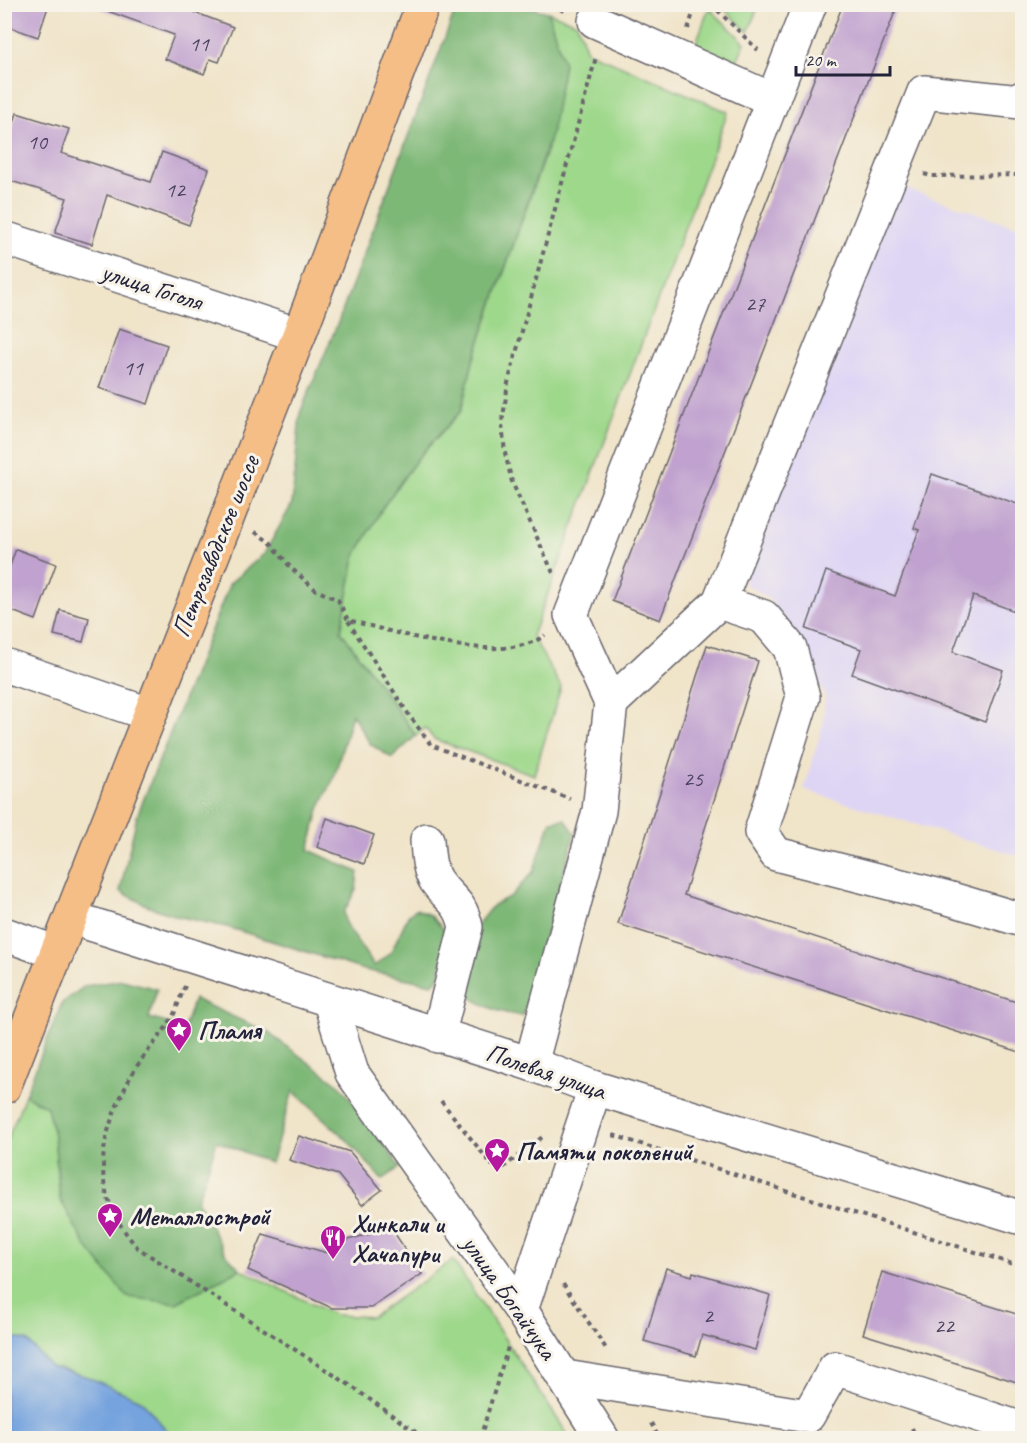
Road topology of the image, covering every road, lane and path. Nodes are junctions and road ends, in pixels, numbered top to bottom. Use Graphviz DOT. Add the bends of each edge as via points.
graph roads {
  1 [pos="423,4"];
  2 [pos="711,4"];
  3 [pos="810,4"];
  4 [pos="595,21"];
  5 [pos="778,87"];
  6 [pos="1023,98"];
  7 [pos="895,164"];
  8 [pos="1023,175"];
  9 [pos="4,238"];
  10 [pos="299,335"];
  11 [pos="253,530"];
  12 [pos="719,602"];
  13 [pos="572,615"];
  14 [pos="348,620"];
  15 [pos="4,665"];
  16 [pos="611,703"];
  17 [pos="149,714"];
  18 [pos="599,811"];
  19 [pos="427,840"];
  20 [pos="72,918"];
  21 [pos="1023,920"];
  22 [pos="4,934"];
  23 [pos="57,953"];
  24 [pos="197,957"];
  25 [pos="330,1002"];
  26 [pos="438,1036"];
  27 [pos="531,1064"];
  28 [pos="4,1087"];
  29 [pos="595,1088"];
  30 [pos="441,1101"];
  31 [pos="602,1131"];
  32 [pos="548,1133"];
  33 [pos="1023,1218"];
  34 [pos="1023,1268"];
  35 [pos="521,1310"];
  36 [pos="565,1377"];
  37 [pos="1023,1429"];
  38 [pos="424,1438"];
  39 [pos="480,1438"];
  40 [pos="602,1438"];
  1 -- 10 [label="main road, Петрозаводское шоссе"];
  2 -- 5 [label="path"];
  3 -- 5 [label="street"];
  4 -- 5 [label="street"];
  4 -- 13 [label="path" via="596,63 508,383 502,424 512,482"];
  5 -- 13 [label="street"];
  6 -- 7 [label="street" via="1021,102 924,92"];
  7 -- 8 [label="path" via="931,176"];
  7 -- 12 [label="street"];
  9 -- 10 [label="street, улица Гоголя"];
  10 -- 17 [label="main road, Петрозаводское шоссе"];
  11 -- 14 [label="path" via="316,590 338,600"];
  12 -- 16 [label="street"];
  12 -- 21 [label="street" via="764,617 790,648 803,697 761,832 776,854"];
  13 -- 14 [label="path" via="534,643 484,649 418,639"];
  13 -- 16 [label="street"];
  14 -- 18 [label="path" via="431,745"];
  15 -- 17 [label="street"];
  16 -- 18 [label="street"];
  17 -- 20 [label="main road, Петрозаводское шоссе"];
  18 -- 27 [label="street"];
  19 -- 26 [label="street" via="435,880 462,909 466,927"];
  20 -- 23 [label="main road, Петрозаводское шоссе"];
  20 -- 24 [label="street, Полевая улица"];
  22 -- 23 [label="street"];
  23 -- 28 [label="main road, Петрозаводское шоссе"];
  24 -- 25 [label="street, Полевая улица"];
  24 -- 38 [label="path" via="172,1018 132,1076 104,1140 103,1178 110,1208 138,1248"];
  25 -- 26 [label="street, Полевая улица"];
  25 -- 35 [label="street, улица Богайчука" via="352,1073"];
  26 -- 27 [label="street, Полевая улица"];
  27 -- 29 [label="street, Полевая улица"];
  29 -- 33 [label="street, Полевая улица"];
  29 -- 35 [label="street"];
  30 -- 32 [label="path" via="492,1165 498,1159 504,1167"];
  31 -- 34 [label="path"];
  35 -- 36 [label="street, улица Богайчука"];
  35 -- 39 [label="path"];
  36 -- 37 [label="street" via="808,1416 835,1368"];
  36 -- 40 [label="street, улица Богайчука"];
}
